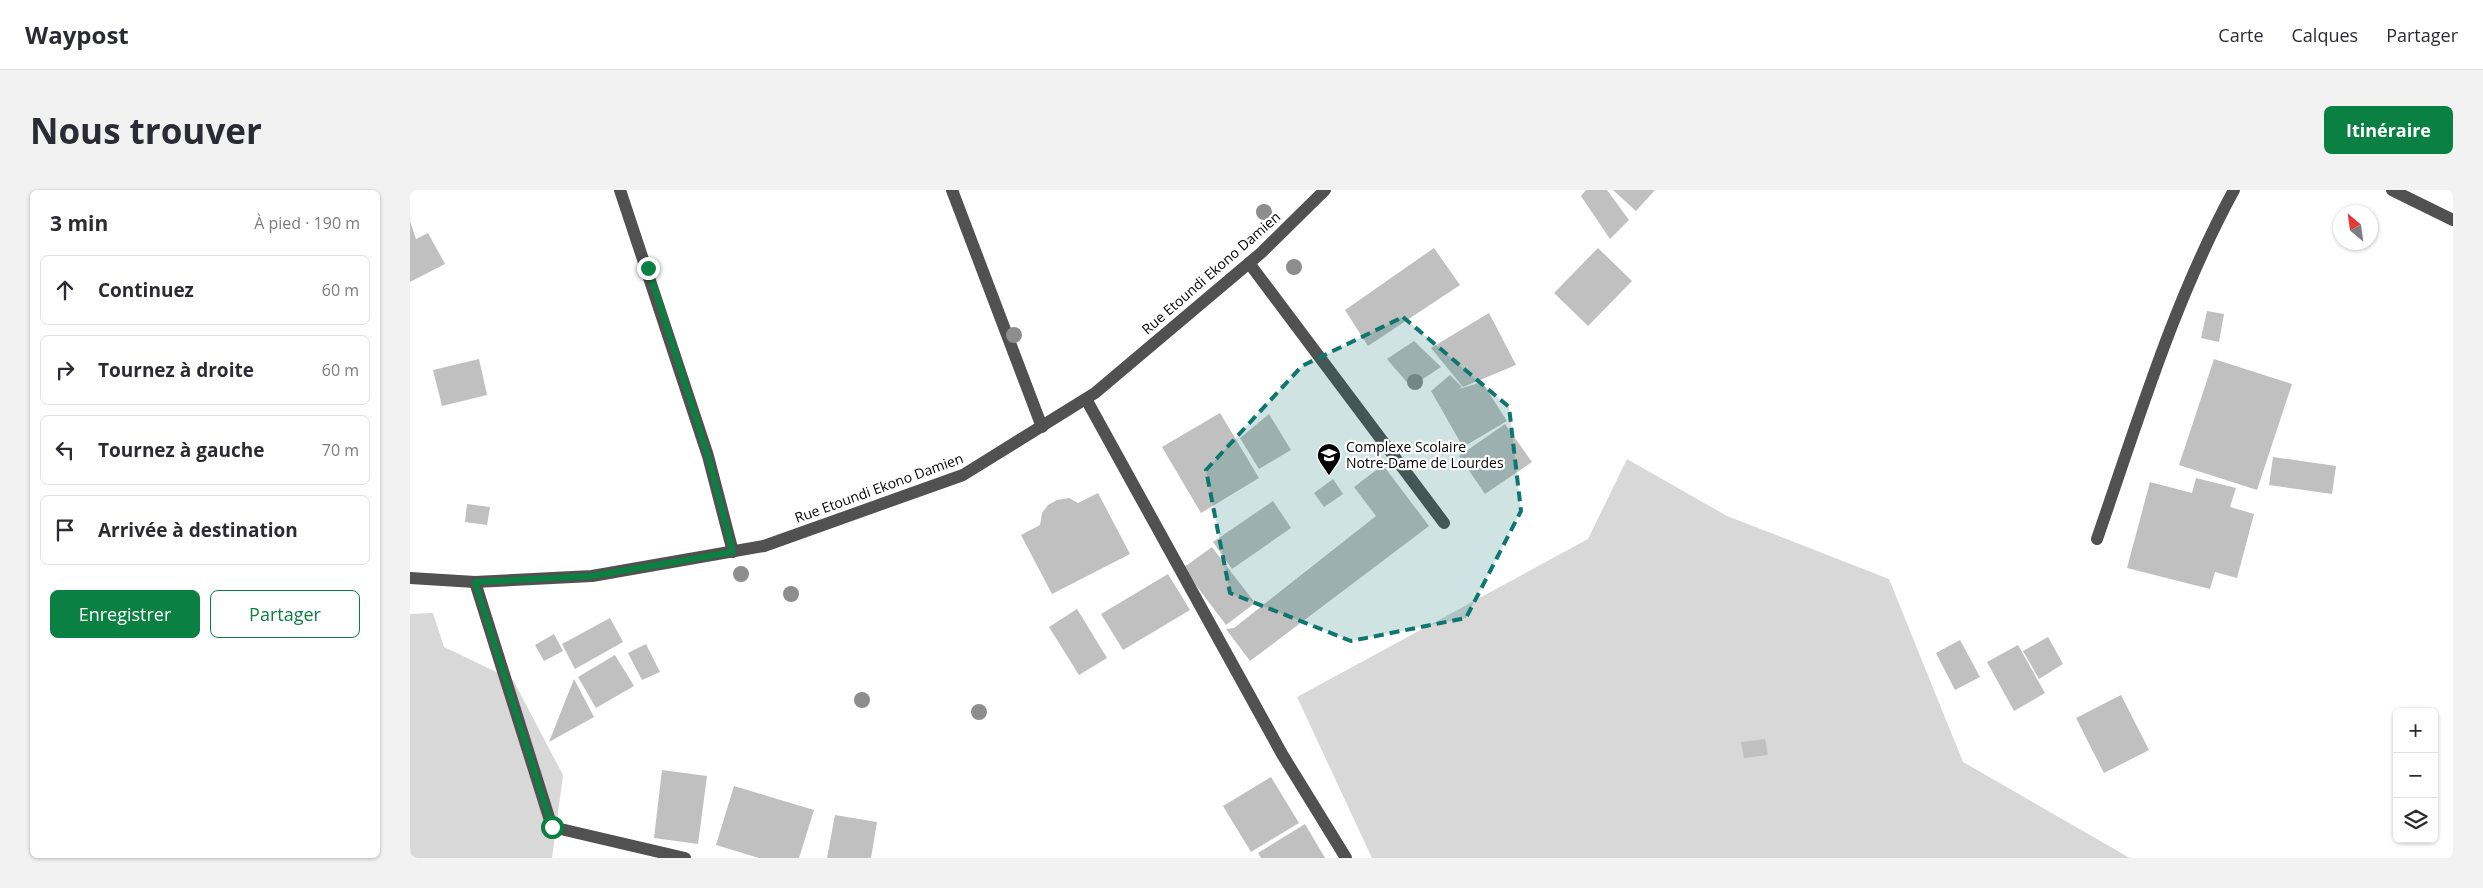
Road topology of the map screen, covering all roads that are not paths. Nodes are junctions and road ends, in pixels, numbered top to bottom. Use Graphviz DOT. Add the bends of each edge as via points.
graph roads {
  1 [pos="620,190"];
  2 [pos="952,190"];
  3 [pos="1325,190"];
  4 [pos="2234,190"];
  5 [pos="2392,190"];
  6 [pos="2453,220"];
  7 [pos="1249,263"];
  8 [pos="1086,399"];
  9 [pos="1042,427"];
  10 [pos="1444,523"];
  11 [pos="2097,539"];
  12 [pos="733,552"];
  13 [pos="410,578"];
  14 [pos="475,582"];
  15 [pos="685,858"];
  16 [pos="1346,858"];
  1 -- 12 [label="street" via="708,456"];
  2 -- 9 [label="street"];
  3 -- 7 [label="street, Rue Etoundi Ekono Damien"];
  4 -- 11 [label="street" via="2208,238 2164,347"];
  5 -- 6 [label="street"];
  7 -- 8 [label="street, Rue Etoundi Ekono Damien"];
  7 -- 10 [label="street"];
  8 -- 9 [label="street, Rue Etoundi Ekono Damien"];
  8 -- 16 [label="street" via="1282,754"];
  9 -- 12 [label="street, Rue Etoundi Ekono Damien" via="963,476 764,546"];
  12 -- 14 [label="street, Rue Etoundi Ekono Damien" via="592,576"];
  13 -- 14 [label="street, Rue Etoundi Ekono Damien"];
  14 -- 15 [label="street" via="552,827"];
}
